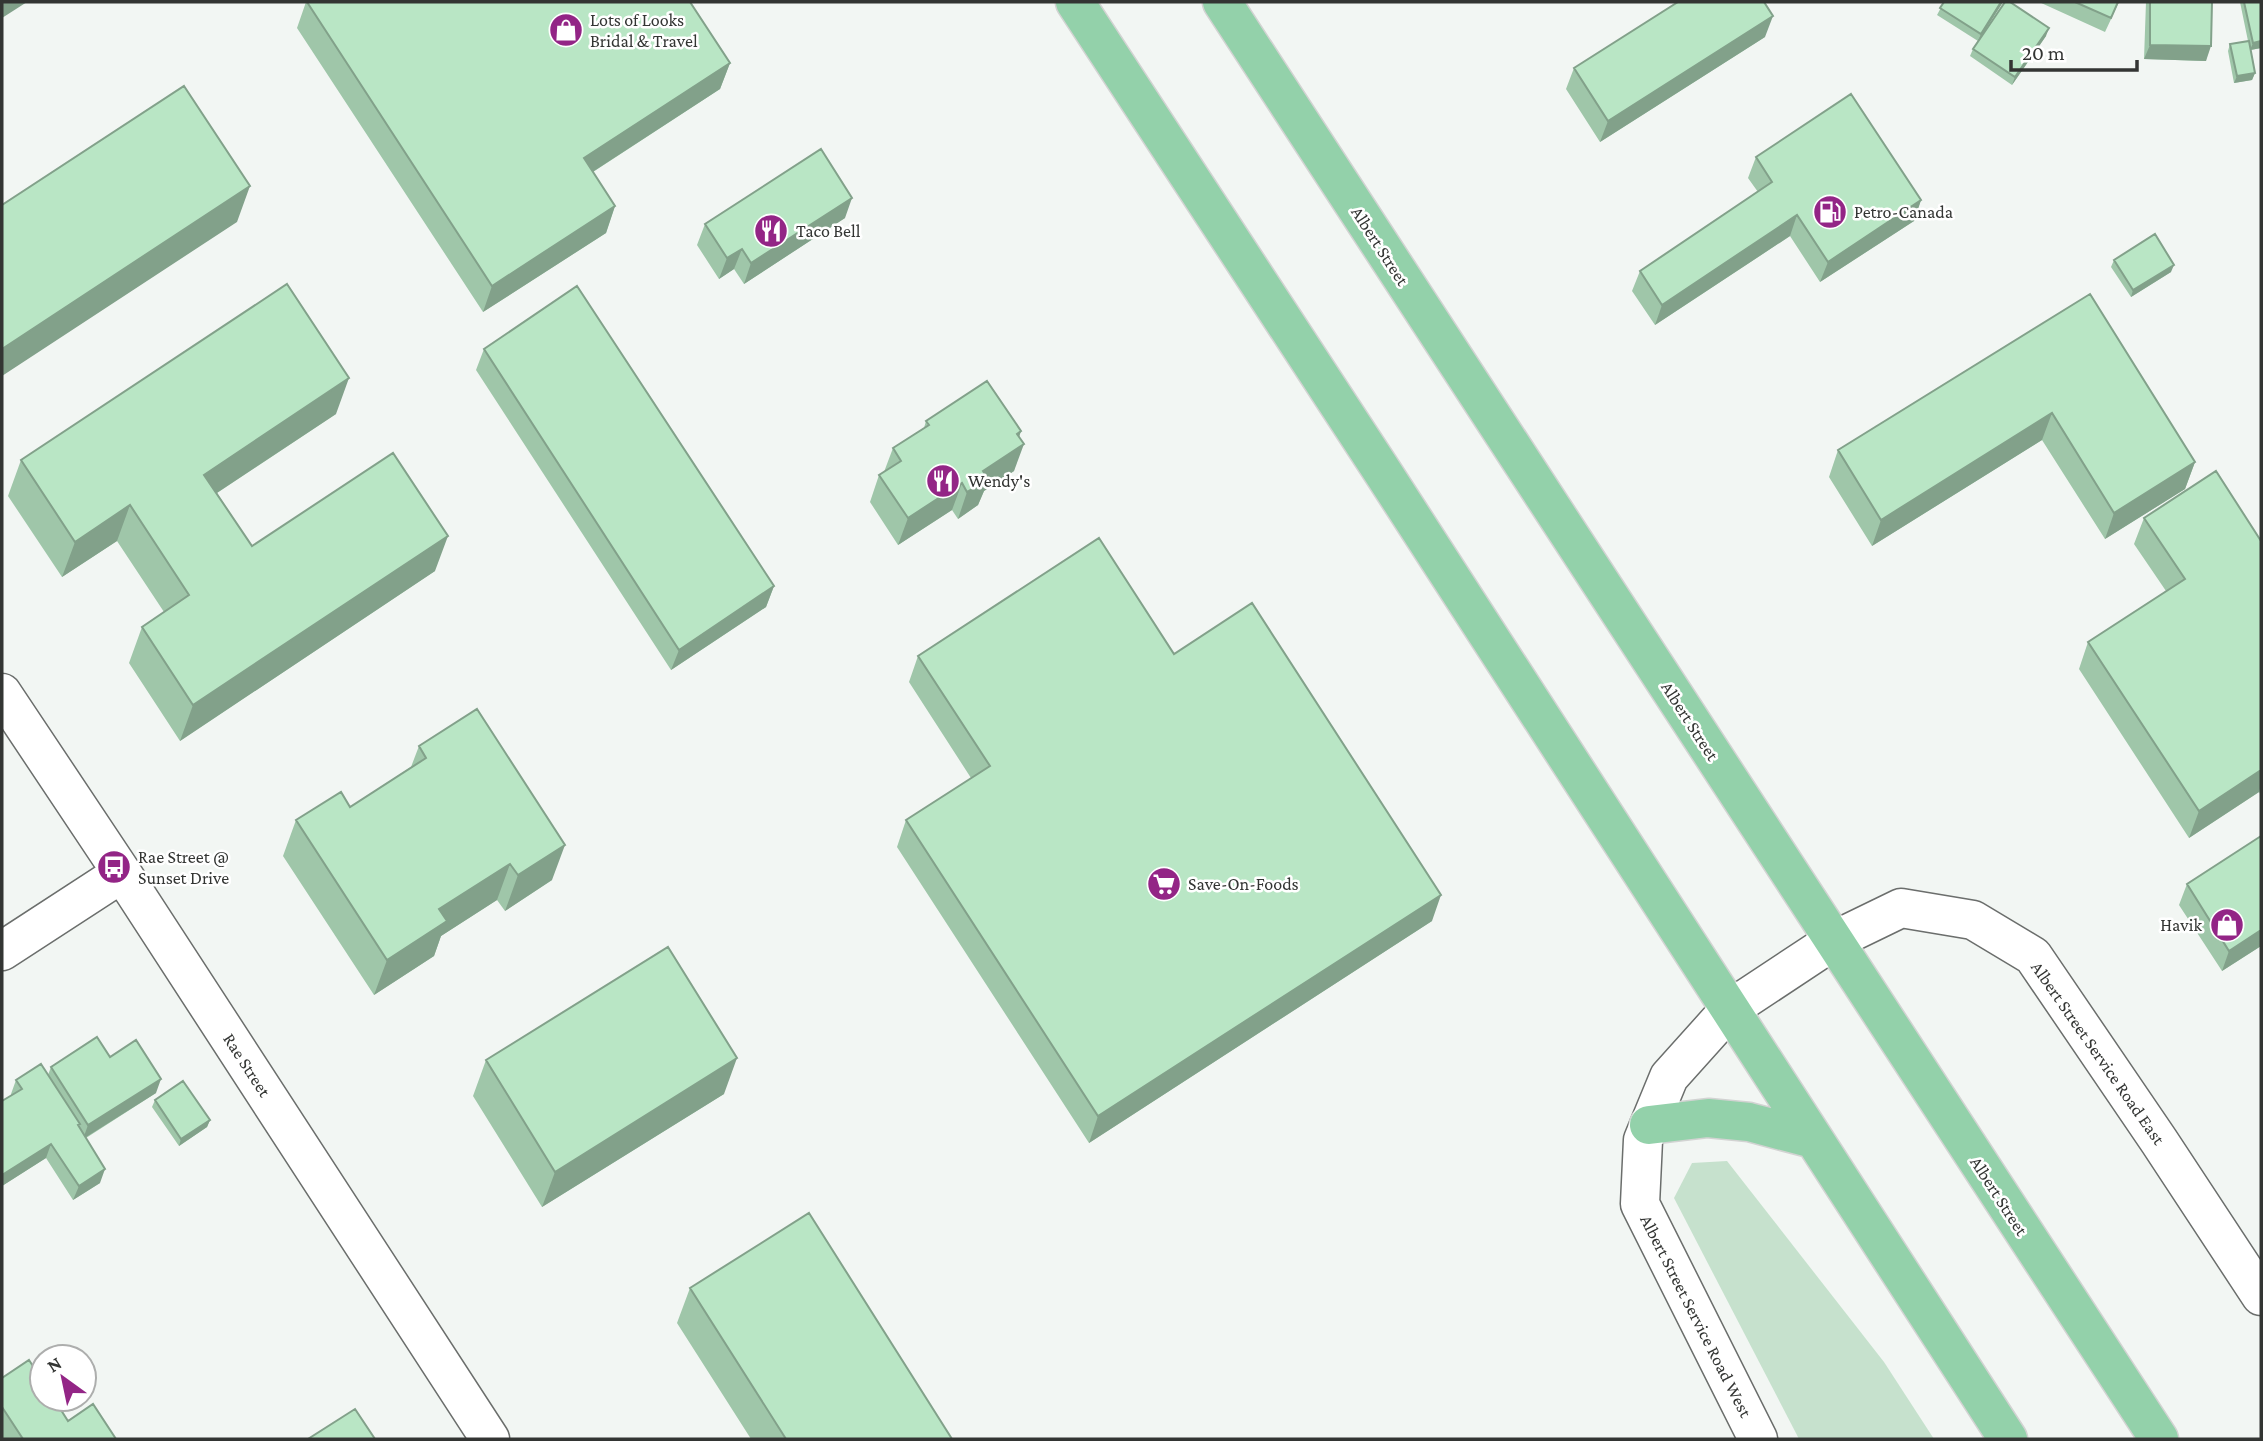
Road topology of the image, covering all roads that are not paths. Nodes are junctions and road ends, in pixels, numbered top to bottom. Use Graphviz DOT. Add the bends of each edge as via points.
graph roads {
  1 [pos="1075,2"];
  2 [pos="1222,2"];
  3 [pos="2,692"];
  4 [pos="122,873"];
  5 [pos="1833,942"];
  6 [pos="2,951"];
  7 [pos="1730,1009"];
  8 [pos="1650,1125"];
  9 [pos="1813,1139"];
  10 [pos="2261,1296"];
  11 [pos="490,1439"];
  12 [pos="1758,1439"];
  13 [pos="2008,1439"];
  14 [pos="2159,1439"];
  1 -- 7 [label="main road"];
  2 -- 5 [label="main road, Albert Street"];
  3 -- 4 [label="street, Rae Street"];
  4 -- 6 [label="street"];
  4 -- 11 [label="street, Rae Street"];
  5 -- 7 [label="street, Albert Street Service Road East"];
  5 -- 10 [label="street, Albert Street Service Road East" via="1901,908 1973,920 2033,956"];
  5 -- 14 [label="main road, Albert Street"];
  7 -- 8 [label="street, Albert Street Service Road West" via="1669,1077"];
  7 -- 9 [label="main road"];
  8 -- 9 [label="main road" via="1708,1118 1749,1122"];
  8 -- 12 [label="street, Albert Street Service Road West" via="1643,1140 1640,1204"];
  9 -- 13 [label="main road"];
}
